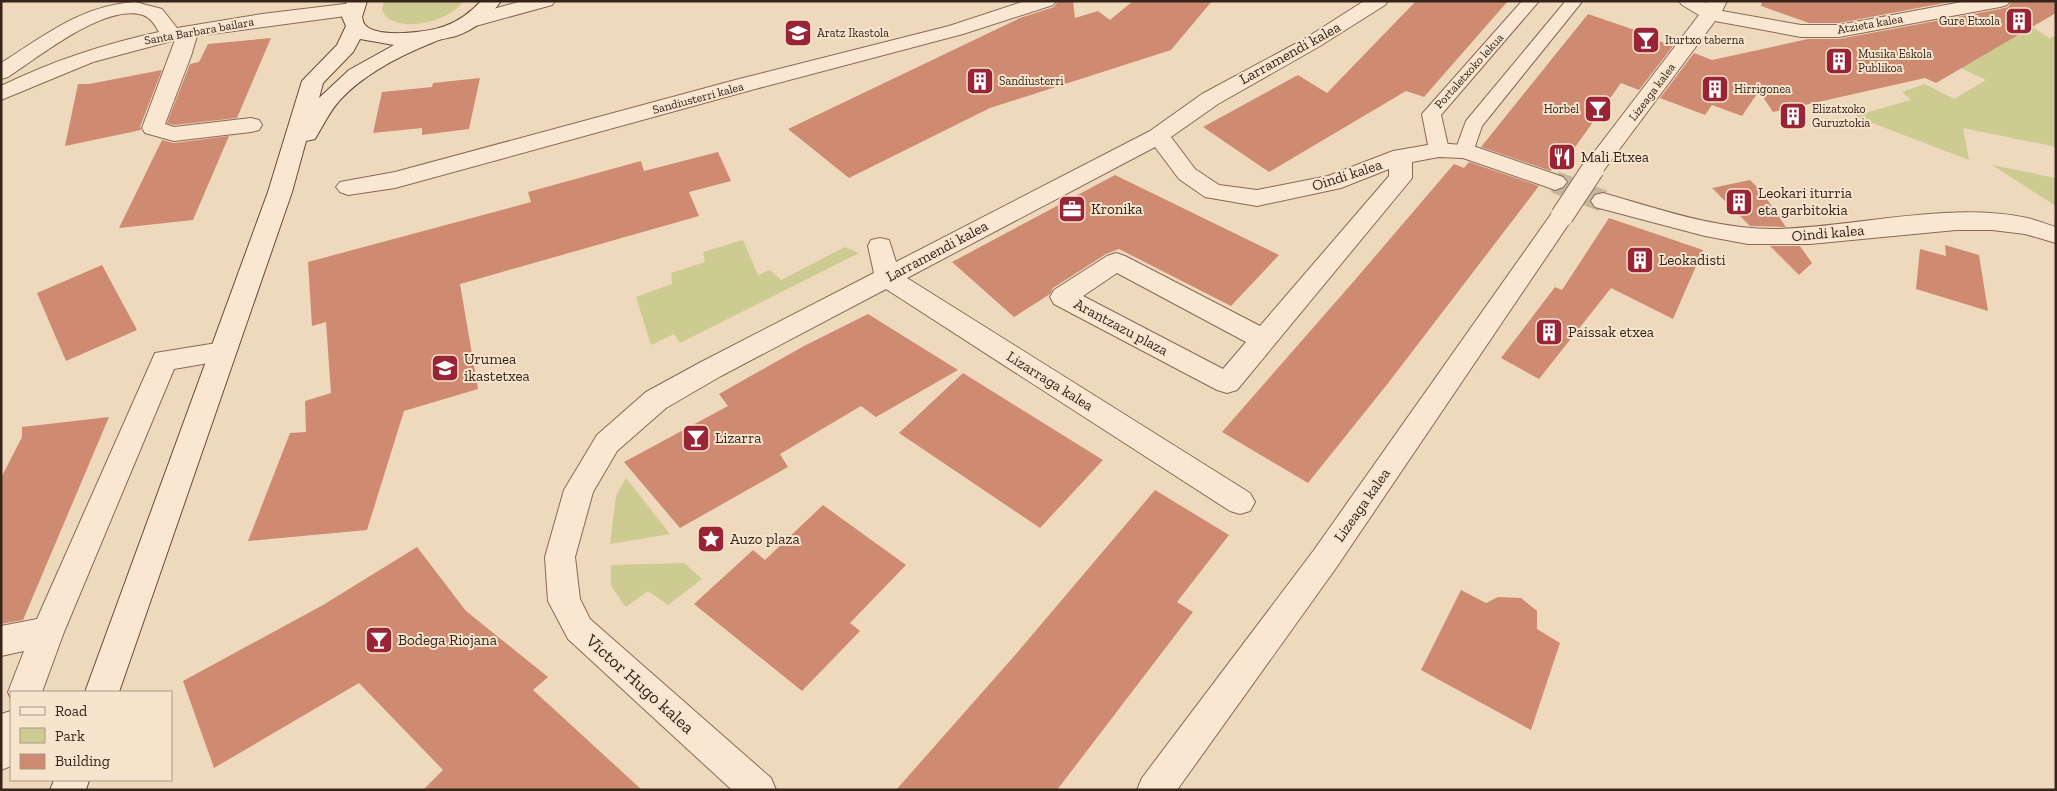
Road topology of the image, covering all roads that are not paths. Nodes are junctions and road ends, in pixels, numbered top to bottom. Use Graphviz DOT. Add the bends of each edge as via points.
graph roads {
  1 [pos="491,1"];
  2 [pos="546,1"];
  3 [pos="1046,1"];
  4 [pos="1378,1"];
  5 [pos="1531,1"];
  6 [pos="1572,1"];
  7 [pos="1689,1"];
  8 [pos="2000,1"];
  9 [pos="1714,8"];
  10 [pos="355,12"];
  11 [pos="472,21"];
  12 [pos="179,33"];
  13 [pos="426,38"];
  14 [pos="1,73"];
  15 [pos="1,94"];
  16 [pos="251,125"];
  17 [pos="1158,136"];
  18 [pos="1439,150"];
  19 [pos="1465,151"];
  20 [pos="1401,156"];
  21 [pos="1555,182"];
  22 [pos="348,187"];
  23 [pos="280,192"];
  24 [pos="1603,201"];
  25 [pos="2056,234"];
  26 [pos="880,246"];
  27 [pos="887,277"];
  28 [pos="1265,340"];
  29 [pos="223,352"];
  30 [pos="1240,502"];
  31 [pos="560,556"];
  32 [pos="48,632"];
  33 [pos="1,641"];
  34 [pos="25,691"];
  35 [pos="102,691"];
  36 [pos="10,730"];
  37 [pos="1,753"];
  38 [pos="758,790"];
  39 [pos="1155,790"];
  1 -- 11 [label="street"];
  2 -- 11 [label="street"];
  3 -- 22 [label="street, Sandiusterri kalea" via="956,30 395,180"];
  4 -- 17 [label="street, Larramendi kalea" via="1313,42 1210,99"];
  5 -- 18 [label="lane, Portaletxoko lekua" via="1431,114"];
  6 -- 19 [label="lane" via="1473,125"];
  7 -- 9 [label="street, Atzieta kalea"];
  8 -- 9 [label="street, Atzieta kalea" via="1839,31 1755,24"];
  9 -- 39 [label="street, Lizeaga kalea, bridge" via="1593,169 1325,558"];
  10 -- 12 [label="street, Santa Barbara bailara" via="317,12"];
  10 -- 13 [label="street" via="362,32 383,39"];
  10 -- 23 [label="street" via="346,48 313,81"];
  11 -- 13 [label="street"];
  12 -- 14 [label="street" via="157,14 145,9 104,11"];
  12 -- 15 [label="street, Santa Barbara bailara" via="79,60"];
  12 -- 16 [label="street" via="181,56 153,128 174,134"];
  13 -- 23 [label="street" via="394,52 354,76 324,105 300,145"];
  17 -- 20 [label="street, Oindi kalea" via="1187,174 1214,192 1257,198 1333,183"];
  17 -- 27 [label="street, Larramendi kalea"];
  18 -- 19 [label="street, Oindi kalea"];
  18 -- 20 [label="street, Oindi kalea"];
  19 -- 21 [label="street, Oindi kalea"];
  20 -- 28 [label="street, Arantzazu plaza" via="1400,178"];
  23 -- 29 [label="street"];
  24 -- 25 [label="street, Oindi kalea" via="1737,234 1776,237 1938,223 1993,222 2040,228"];
  26 -- 27 [label="street"];
  27 -- 30 [label="street, Lizarraga kalea"];
  27 -- 31 [label="street, Larramendi kalea" via="656,400 607,443 579,490"];
  28 -- 28 [label="street, Arantzazu plaza" via="1116,262 1063,297 1227,383"];
  29 -- 32 [label="street" via="164,360"];
  29 -- 35 [label="street"];
  31 -- 38 [label="street, Victor Hugo kalea" via="564,601 579,629"];
  32 -- 33 [label="street"];
  32 -- 34 [label="street"];
  36 -- 37 [label="street"];
}
